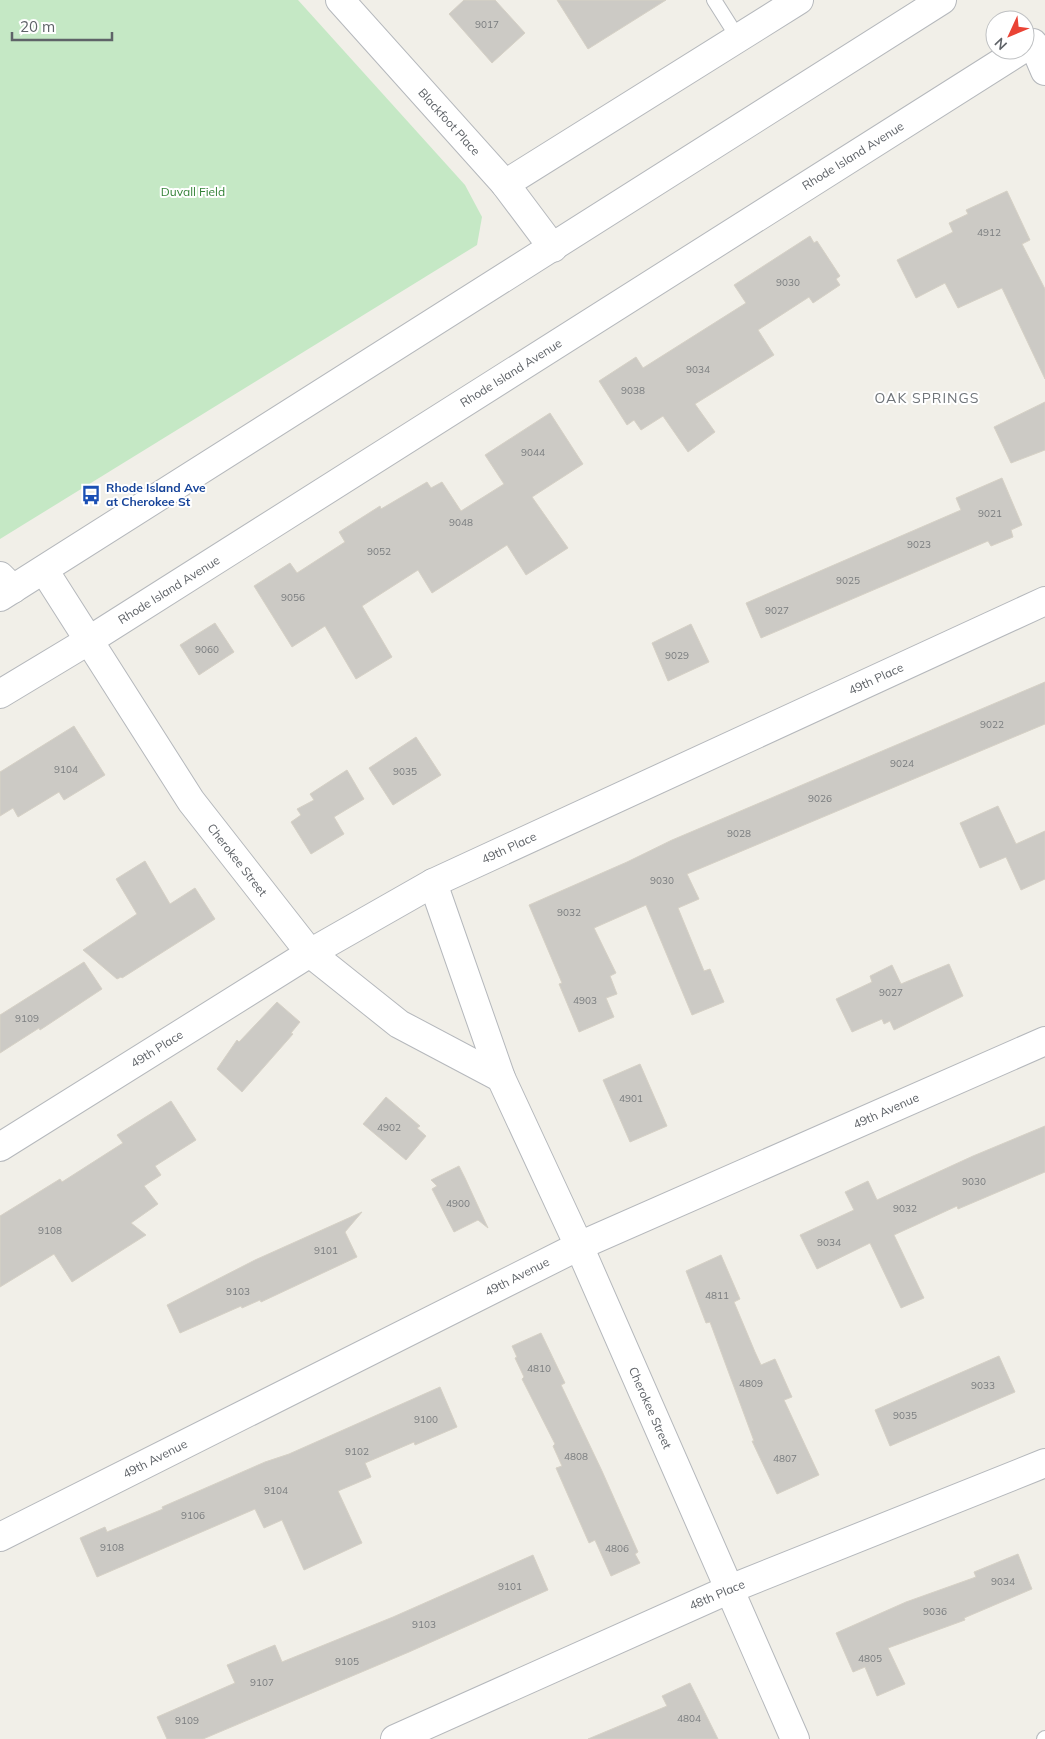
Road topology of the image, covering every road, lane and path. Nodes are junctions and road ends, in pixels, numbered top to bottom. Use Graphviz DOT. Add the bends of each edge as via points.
graph roads {
  1 [pos="340,0"];
  2 [pos="714,0"];
  3 [pos="799,0"];
  4 [pos="942,0"];
  5 [pos="738,38"];
  6 [pos="1035,51"];
  7 [pos="1004,60"];
  8 [pos="1045,71"];
  9 [pos="504,184"];
  10 [pos="552,248"];
  11 [pos="44,570"];
  12 [pos="4,588"];
  13 [pos="1045,601"];
  14 [pos="88,641"];
  15 [pos="0,694"];
  16 [pos="433,883"];
  17 [pos="310,953"];
  18 [pos="1045,1041"];
  19 [pos="501,1078"];
  20 [pos="0,1147"];
  21 [pos="579,1246"];
  22 [pos="1045,1463"];
  23 [pos="0,1537"];
  24 [pos="730,1589"];
  25 [pos="395,1739"];
  26 [pos="795,1739"];
  1 -- 9 [label="street, Blackfoot Place"];
  2 -- 5 [label="lane"];
  3 -- 5 [label="street"];
  4 -- 10 [label="street"];
  5 -- 9 [label="street"];
  6 -- 8 [label="street"];
  7 -- 14 [label="street, Rhode Island Avenue"];
  9 -- 10 [label="street, Blackfoot Place"];
  10 -- 11 [label="street"];
  11 -- 12 [label="street"];
  11 -- 14 [label="street, Cherokee Street"];
  13 -- 16 [label="street, 49th Place"];
  14 -- 15 [label="street, Rhode Island Avenue"];
  14 -- 17 [label="street, Cherokee Street" via="191,801"];
  16 -- 17 [label="street, 49th Place"];
  16 -- 19 [label="street, Cherokee Street"];
  17 -- 19 [label="street, Cherokee Street" via="399,1024"];
  17 -- 20 [label="street, 49th Place"];
  18 -- 21 [label="street, 49th Avenue"];
  19 -- 21 [label="street, Cherokee Street"];
  21 -- 23 [label="street, 49th Avenue"];
  21 -- 24 [label="street, Cherokee Street"];
  22 -- 24 [label="street, 48th Place"];
  24 -- 25 [label="street, 48th Place"];
  24 -- 26 [label="street, Cherokee Street"];
}
